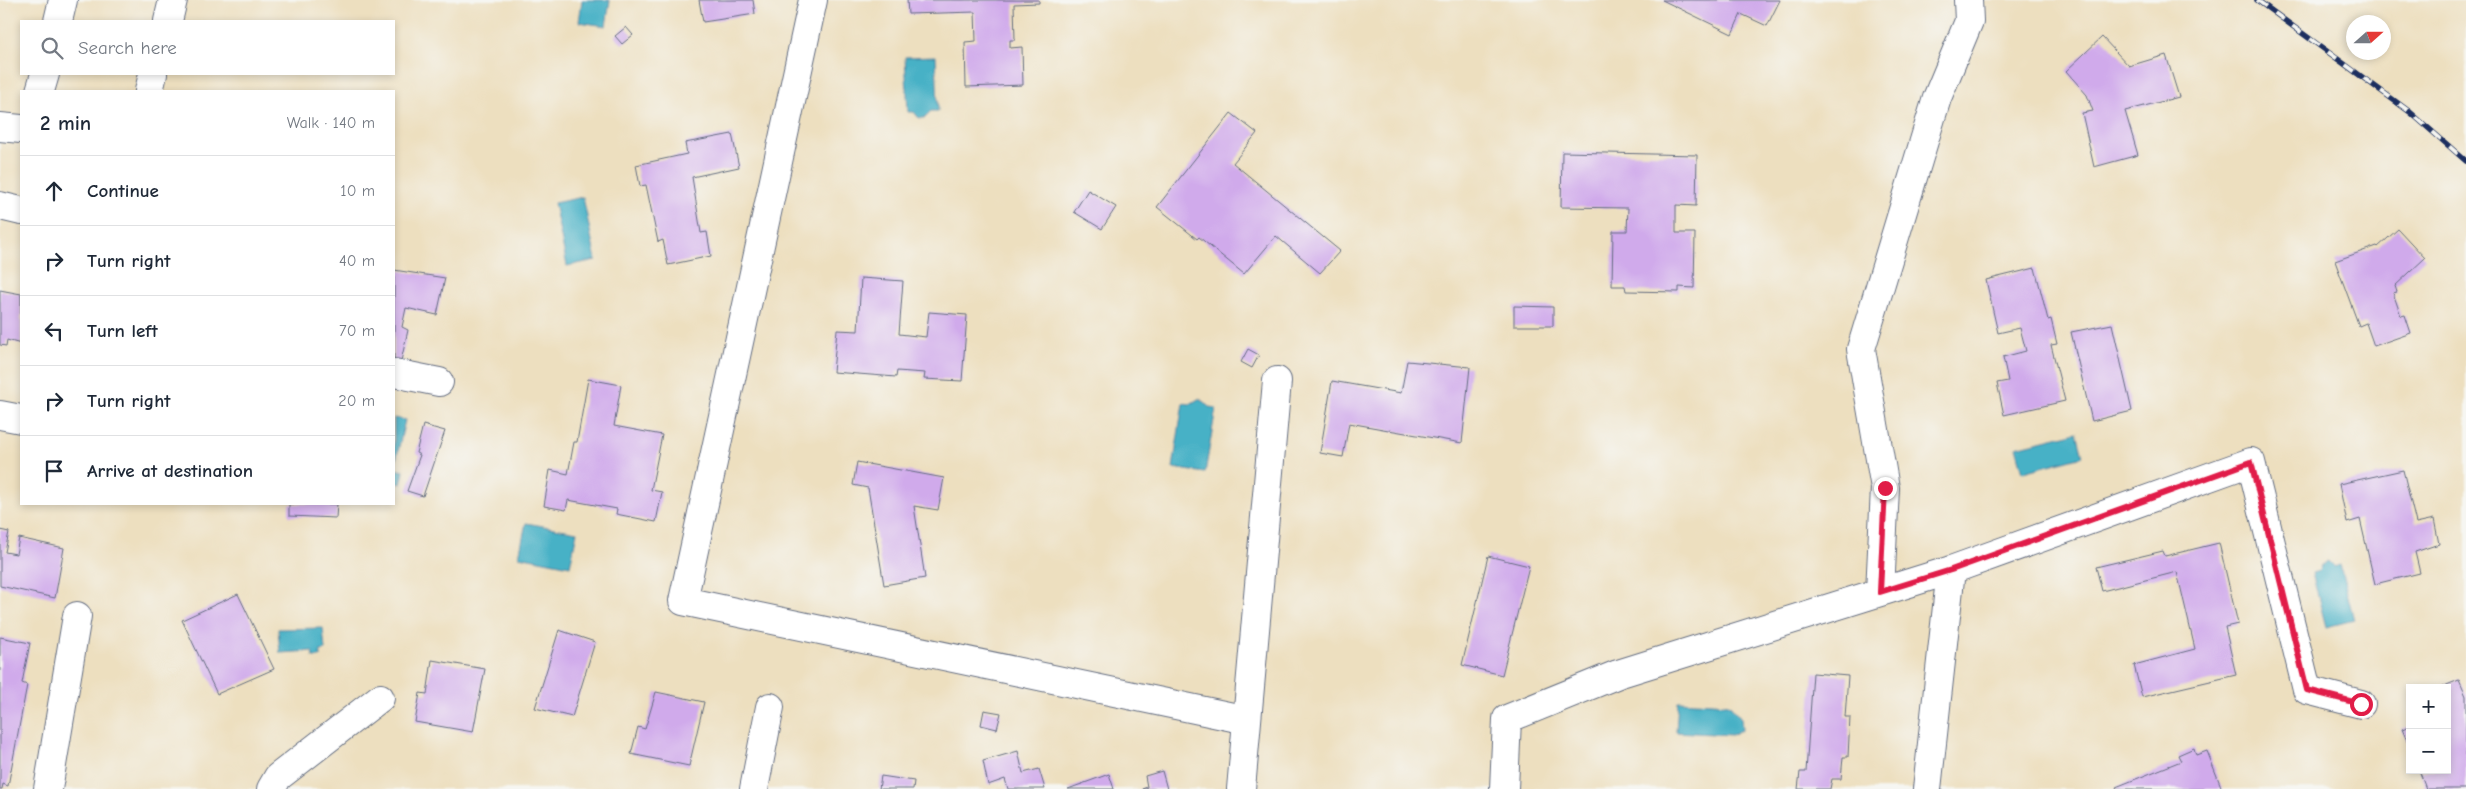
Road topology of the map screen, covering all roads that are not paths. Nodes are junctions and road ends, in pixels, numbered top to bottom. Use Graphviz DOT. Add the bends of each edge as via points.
graph roads {
  1 [pos="63,0"];
  2 [pos="173,0"];
  3 [pos="813,0"];
  4 [pos="1968,0"];
  5 [pos="58,20"];
  6 [pos="168,20"];
  7 [pos="45,75"];
  8 [pos="153,75"];
  9 [pos="40,90"];
  10 [pos="149,90"];
  11 [pos="0,127"];
  12 [pos="20,129"];
  13 [pos="0,206"];
  14 [pos="20,211"];
  15 [pos="395,373"];
  16 [pos="1277,381"];
  17 [pos="439,382"];
  18 [pos="0,415"];
  19 [pos="20,419"];
  20 [pos="1951,570"];
  21 [pos="1880,592"];
  22 [pos="76,616"];
  23 [pos="380,698"];
  24 [pos="2361,704"];
  25 [pos="770,707"];
  26 [pos="1247,720"];
  27 [pos="48,789"];
  28 [pos="271,789"];
  29 [pos="754,789"];
  30 [pos="1241,789"];
  31 [pos="1504,789"];
  32 [pos="1927,789"];
  1 -- 5 [label="street"];
  2 -- 6 [label="street"];
  3 -- 26 [label="street" via="683,601"];
  4 -- 21 [label="street" via="1969,21 1936,98 1861,349 1885,488"];
  7 -- 9 [label="street"];
  8 -- 10 [label="street"];
  11 -- 12 [label="street"];
  13 -- 14 [label="street"];
  15 -- 17 [label="street"];
  16 -- 26 [label="street"];
  18 -- 19 [label="street"];
  20 -- 21 [label="street"];
  20 -- 24 [label="street" via="2251,462 2307,690"];
  20 -- 32 [label="street"];
  21 -- 31 [label="street" via="1618,674 1507,719"];
  22 -- 27 [label="street"];
  23 -- 28 [label="street" via="278,777"];
  25 -- 29 [label="street"];
  26 -- 30 [label="street"];
}
